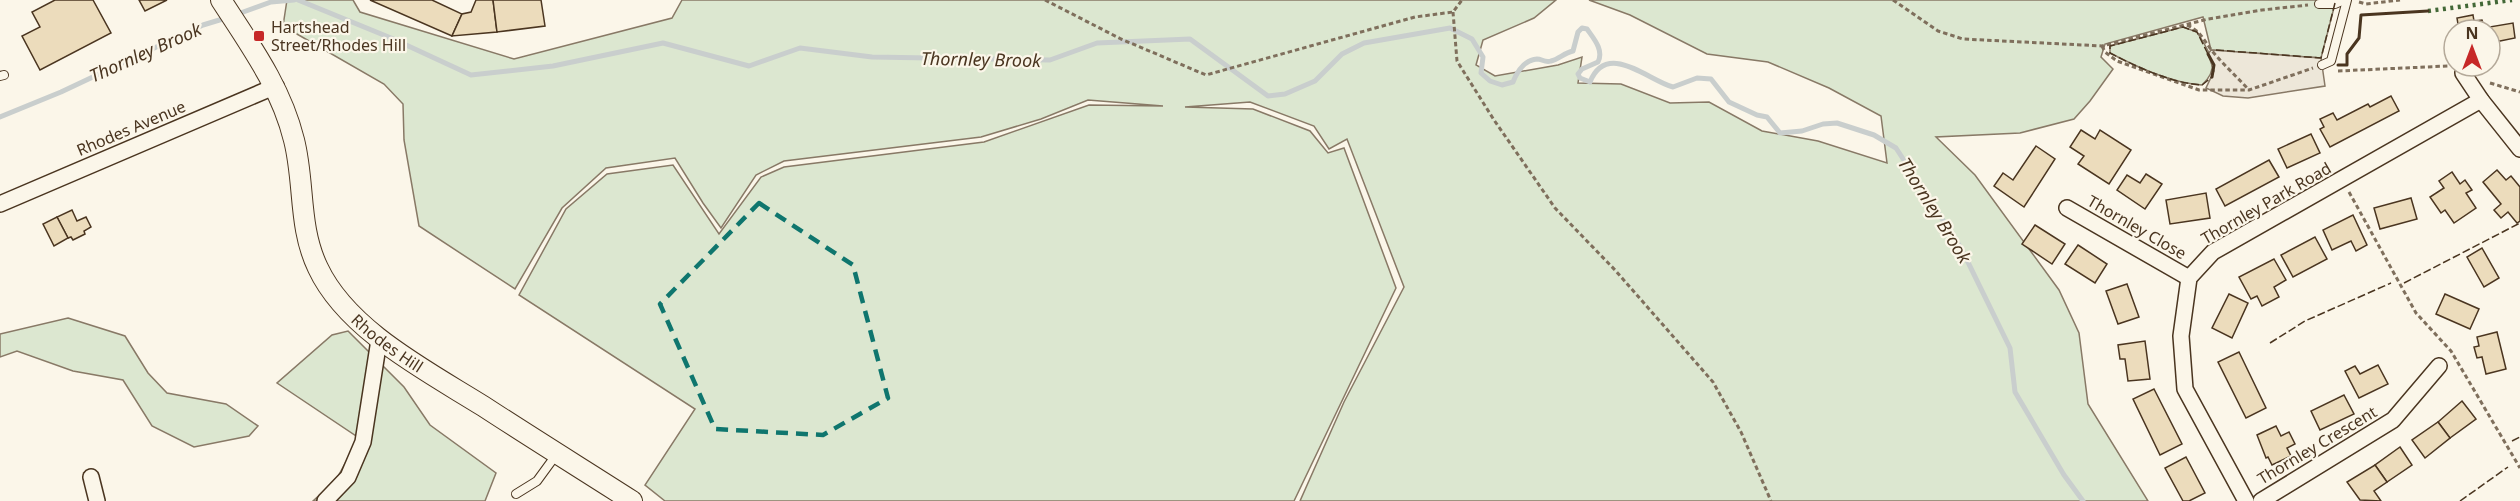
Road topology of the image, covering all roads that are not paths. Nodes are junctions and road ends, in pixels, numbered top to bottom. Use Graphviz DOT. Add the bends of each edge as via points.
graph roads {
  1 [pos="221,0"];
  2 [pos="2345,0"];
  3 [pos="2319,4"];
  4 [pos="2322,65"];
  5 [pos="2467,80"];
  6 [pos="276,86"];
  7 [pos="2481,100"];
  8 [pos="2520,149"];
  9 [pos="0,204"];
  10 [pos="2067,208"];
  11 [pos="2188,278"];
  12 [pos="379,340"];
  13 [pos="2439,366"];
  14 [pos="557,453"];
  15 [pos="91,477"];
  16 [pos="516,494"];
  17 [pos="97,501"];
  18 [pos="325,501"];
  19 [pos="632,501"];
  20 [pos="2246,501"];
  21 [pos="2261,501"];
  1 -- 6 [label="street, Rhodes Hill"];
  2 -- 3 [label="lane"];
  2 -- 4 [label="lane" via="2331,61"];
  5 -- 7 [label="street"];
  6 -- 9 [label="street, Rhodes Avenue"];
  6 -- 12 [label="street, Rhodes Hill" via="294,138 308,241 318,269 332,293"];
  7 -- 8 [label="street"];
  7 -- 11 [label="street, Thornley Park Road" via="2213,252"];
  10 -- 11 [label="street, Thornley Close"];
  11 -- 20 [label="street" via="2181,336 2185,389"];
  12 -- 14 [label="street, Rhodes Hill"];
  12 -- 18 [label="street" via="363,442 348,477"];
  13 -- 21 [label="street, Thornley Crescent" via="2393,420"];
  14 -- 16 [label="lane" via="537,481"];
  14 -- 19 [label="street, Rhodes Hill"];
  15 -- 17 [label="street"];
}
